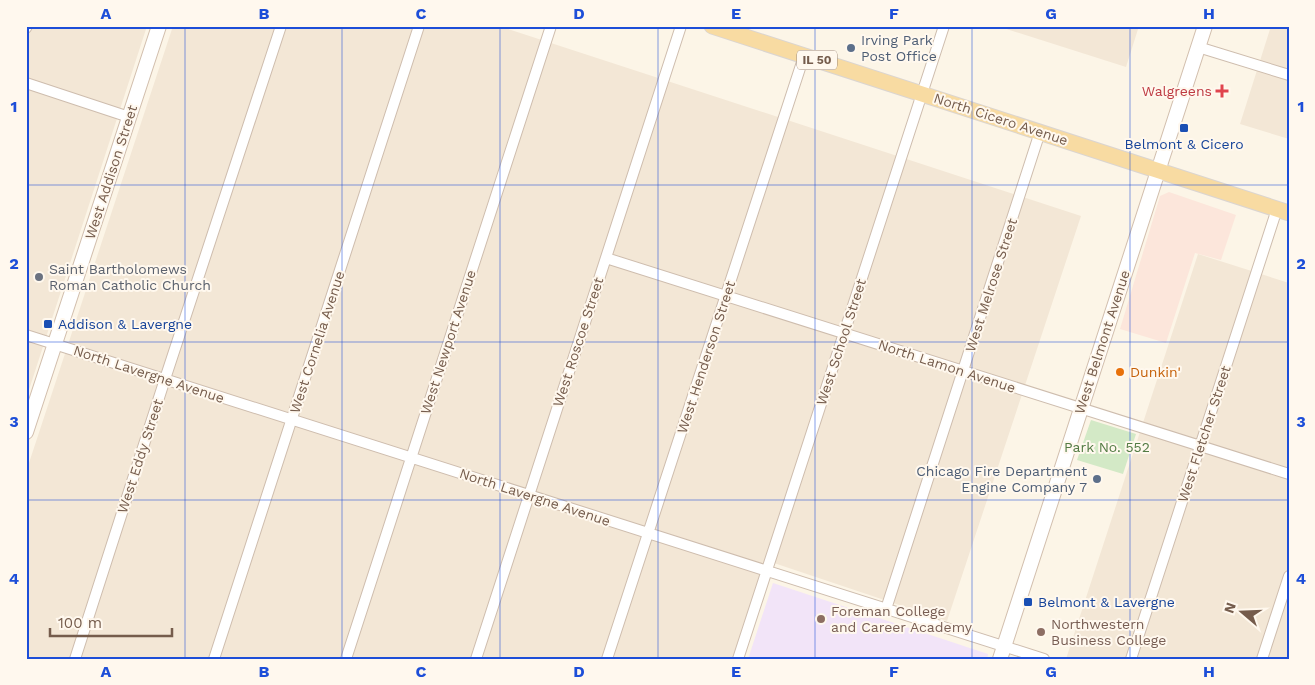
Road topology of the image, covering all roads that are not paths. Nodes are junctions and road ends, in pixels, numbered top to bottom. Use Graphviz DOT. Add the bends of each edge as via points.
graph roads {
  1 [pos="159,26"];
  2 [pos="281,26"];
  3 [pos="419,26"];
  4 [pos="551,26"];
  5 [pos="681,26"];
  6 [pos="712,26"];
  7 [pos="944,26"];
  8 [pos="1205,26"];
  9 [pos="1198,47"];
  10 [pos="804,56"];
  11 [pos="1289,75"];
  12 [pos="26,83"];
  13 [pos="922,94"];
  14 [pos="129,117"];
  15 [pos="1040,132"];
  16 [pos="1158,170"];
  17 [pos="1283,211"];
  18 [pos="606,258"];
  19 [pos="726,296"];
  20 [pos="844,333"];
  21 [pos="26,335"];
  22 [pos="55,344"];
  23 [pos="963,371"];
  24 [pos="165,379"];
  25 [pos="1081,409"];
  26 [pos="292,419"];
  27 [pos="26,432"];
  28 [pos="1200,446"];
  29 [pos="411,457"];
  30 [pos="1289,474"];
  31 [pos="529,495"];
  32 [pos="648,533"];
  33 [pos="767,571"];
  34 [pos="1289,576"];
  35 [pos="886,609"];
  36 [pos="1002,652"];
  37 [pos="75,659"];
  38 [pos="214,659"];
  39 [pos="346,659"];
  40 [pos="476,659"];
  41 [pos="607,659"];
  42 [pos="738,659"];
  43 [pos="1044,659"];
  44 [pos="1131,659"];
  45 [pos="1262,659"];
  1 -- 14 [label="main road, West Addison Street"];
  2 -- 24 [label="street, West Eddy Street"];
  3 -- 26 [label="street, West Cornelia Avenue"];
  4 -- 29 [label="street, West Newport Avenue"];
  5 -- 18 [label="street, West Roscoe Street"];
  6 -- 10 [label="main road, North Cicero Avenue / IL 50"];
  7 -- 13 [label="street, West School Street"];
  8 -- 9 [label="main road, West Belmont Avenue"];
  9 -- 11 [label="street"];
  9 -- 16 [label="main road, West Belmont Avenue"];
  10 -- 13 [label="main road, North Cicero Avenue / IL 50"];
  10 -- 19 [label="street, West Henderson Street"];
  12 -- 14 [label="street"];
  13 -- 15 [label="main road, North Cicero Avenue / IL 50"];
  13 -- 20 [label="street, West School Street"];
  14 -- 22 [label="main road, West Addison Street"];
  15 -- 16 [label="main road, North Cicero Avenue / IL 50"];
  15 -- 23 [label="street, West Melrose Street"];
  16 -- 17 [label="main road, North Cicero Avenue / IL 50"];
  16 -- 25 [label="main road, West Belmont Avenue"];
  17 -- 28 [label="street, West Fletcher Street"];
  18 -- 19 [label="street, North Lamon Avenue"];
  18 -- 31 [label="street, West Roscoe Street"];
  19 -- 20 [label="street, North Lamon Avenue"];
  19 -- 32 [label="street, West Henderson Street"];
  20 -- 23 [label="street, North Lamon Avenue"];
  20 -- 33 [label="street, West School Street"];
  21 -- 22 [label="street, North Lavergne Avenue"];
  22 -- 24 [label="street, North Lavergne Avenue"];
  22 -- 27 [label="main road, West Addison Street"];
  23 -- 25 [label="street, North Lamon Avenue"];
  23 -- 35 [label="street, West Melrose Street"];
  24 -- 26 [label="street, North Lavergne Avenue"];
  24 -- 37 [label="street, West Eddy Street"];
  25 -- 28 [label="street, North Lamon Avenue"];
  25 -- 36 [label="main road, West Belmont Avenue"];
  26 -- 29 [label="street, North Lavergne Avenue"];
  26 -- 38 [label="street, West Cornelia Avenue"];
  28 -- 30 [label="street, North Lamon Avenue"];
  28 -- 44 [label="street, West Fletcher Street"];
  29 -- 31 [label="street, North Lavergne Avenue"];
  29 -- 39 [label="street, West Newport Avenue"];
  31 -- 32 [label="street, North Lavergne Avenue"];
  31 -- 40 [label="street, West Roscoe Street"];
  32 -- 33 [label="street, North Lavergne Avenue"];
  32 -- 41 [label="street, West Henderson Street"];
  33 -- 35 [label="street, North Lavergne Avenue"];
  33 -- 42 [label="street, West School Street"];
  34 -- 45 [label="street"];
  35 -- 36 [label="street, North Lavergne Avenue"];
  36 -- 43 [label="street, North Lavergne Avenue"];
}
